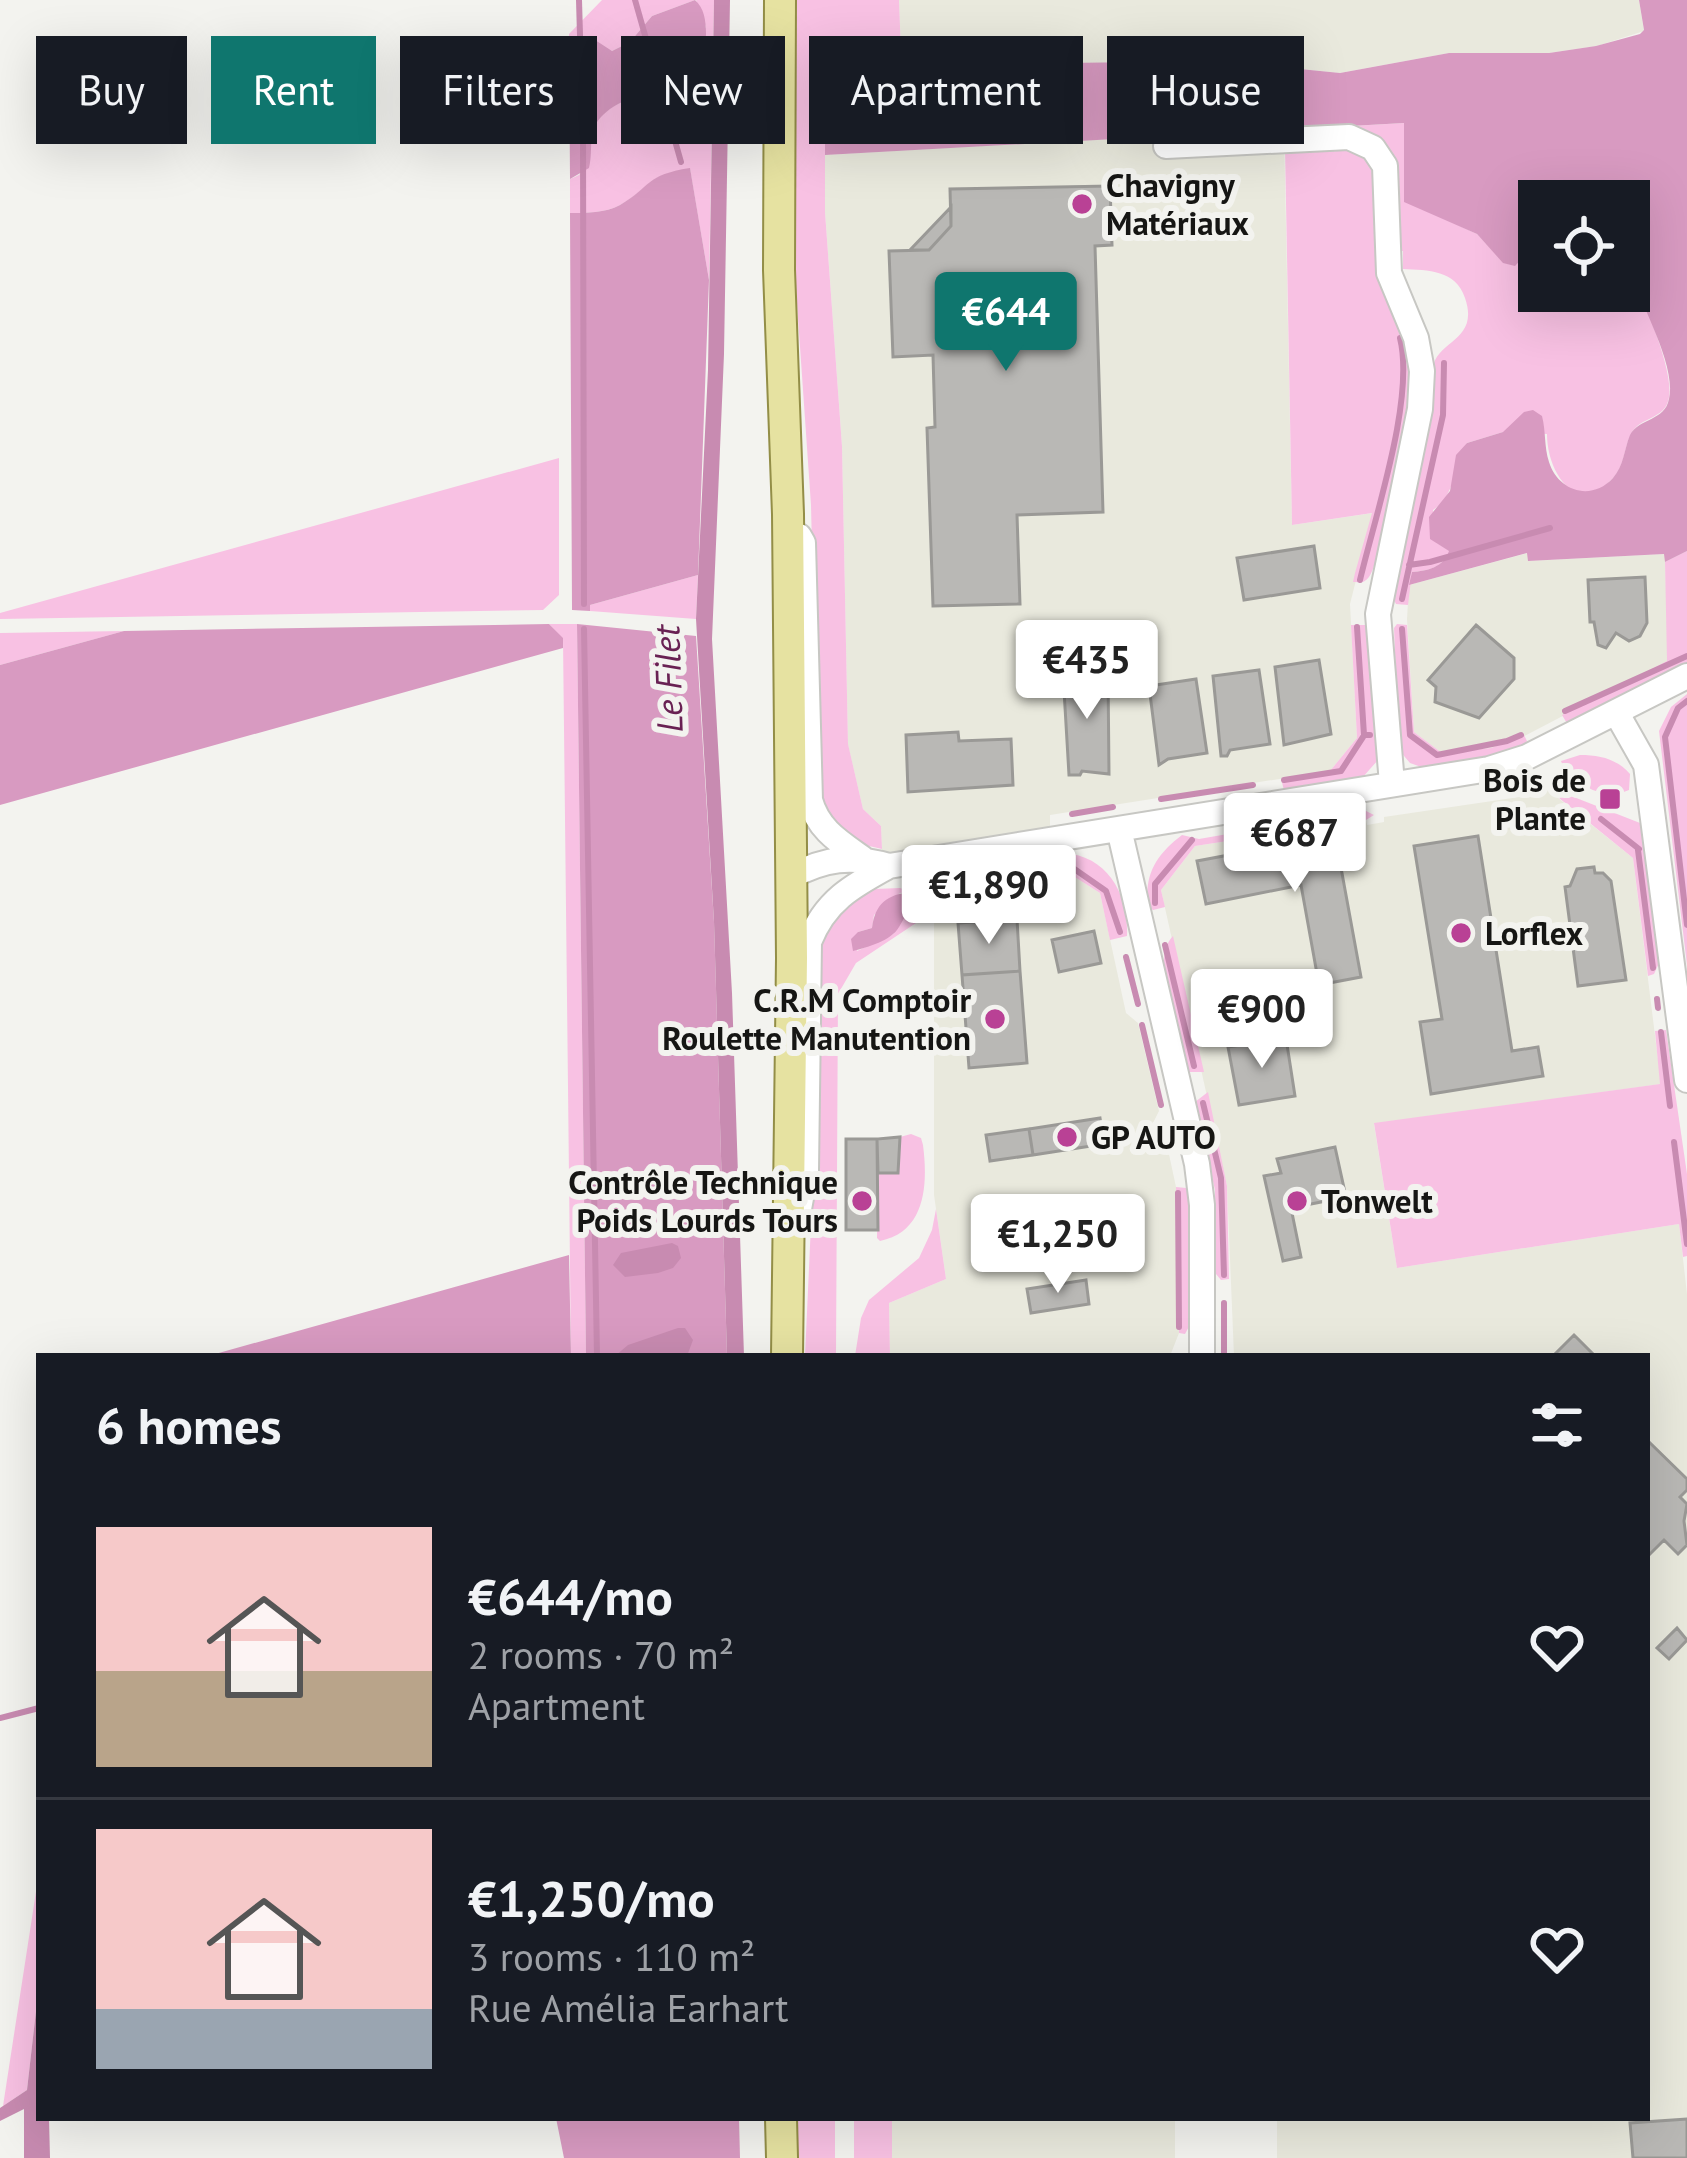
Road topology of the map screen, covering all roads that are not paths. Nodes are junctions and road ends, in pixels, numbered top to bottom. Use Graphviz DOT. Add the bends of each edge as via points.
graph roads {
  1 [pos="780,0"];
  2 [pos="1166,146"];
  3 [pos="788,514"];
  4 [pos="1687,676"];
  5 [pos="1616,712"];
  6 [pos="1392,784"];
  7 [pos="1119,829"];
  8 [pos="862,858"];
  9 [pos="889,866"];
  10 [pos="790,877"];
  11 [pos="843,891"];
  12 [pos="1687,1080"];
  13 [pos="790,1250"];
  14 [pos="787,1353"];
  15 [pos="1202,1353"];
  16 [pos="781,2121"];
  17 [pos="782,2158"];
  1 -- 3 [label="main road"];
  2 -- 6 [label="street" via="1348,137 1373,148 1385,166 1389,273 1422,371 1378,614"];
  3 -- 8 [label="street" via="803,543 809,800 824,829"];
  3 -- 10 [label="main road"];
  4 -- 5 [label="street"];
  5 -- 6 [label="street" via="1507,765"];
  5 -- 12 [label="street" via="1646,765"];
  6 -- 7 [label="street"];
  7 -- 9 [label="street"];
  7 -- 15 [label="street" via="1198,1173"];
  8 -- 9 [label="street"];
  8 -- 10 [label="street" via="817,863"];
  9 -- 11 [label="street"];
  10 -- 11 [label="street"];
  10 -- 13 [label="main road"];
  11 -- 13 [label="street" via="809,941 806,1172"];
  13 -- 14 [label="main road"];
  16 -- 17 [label="main road"];
}
